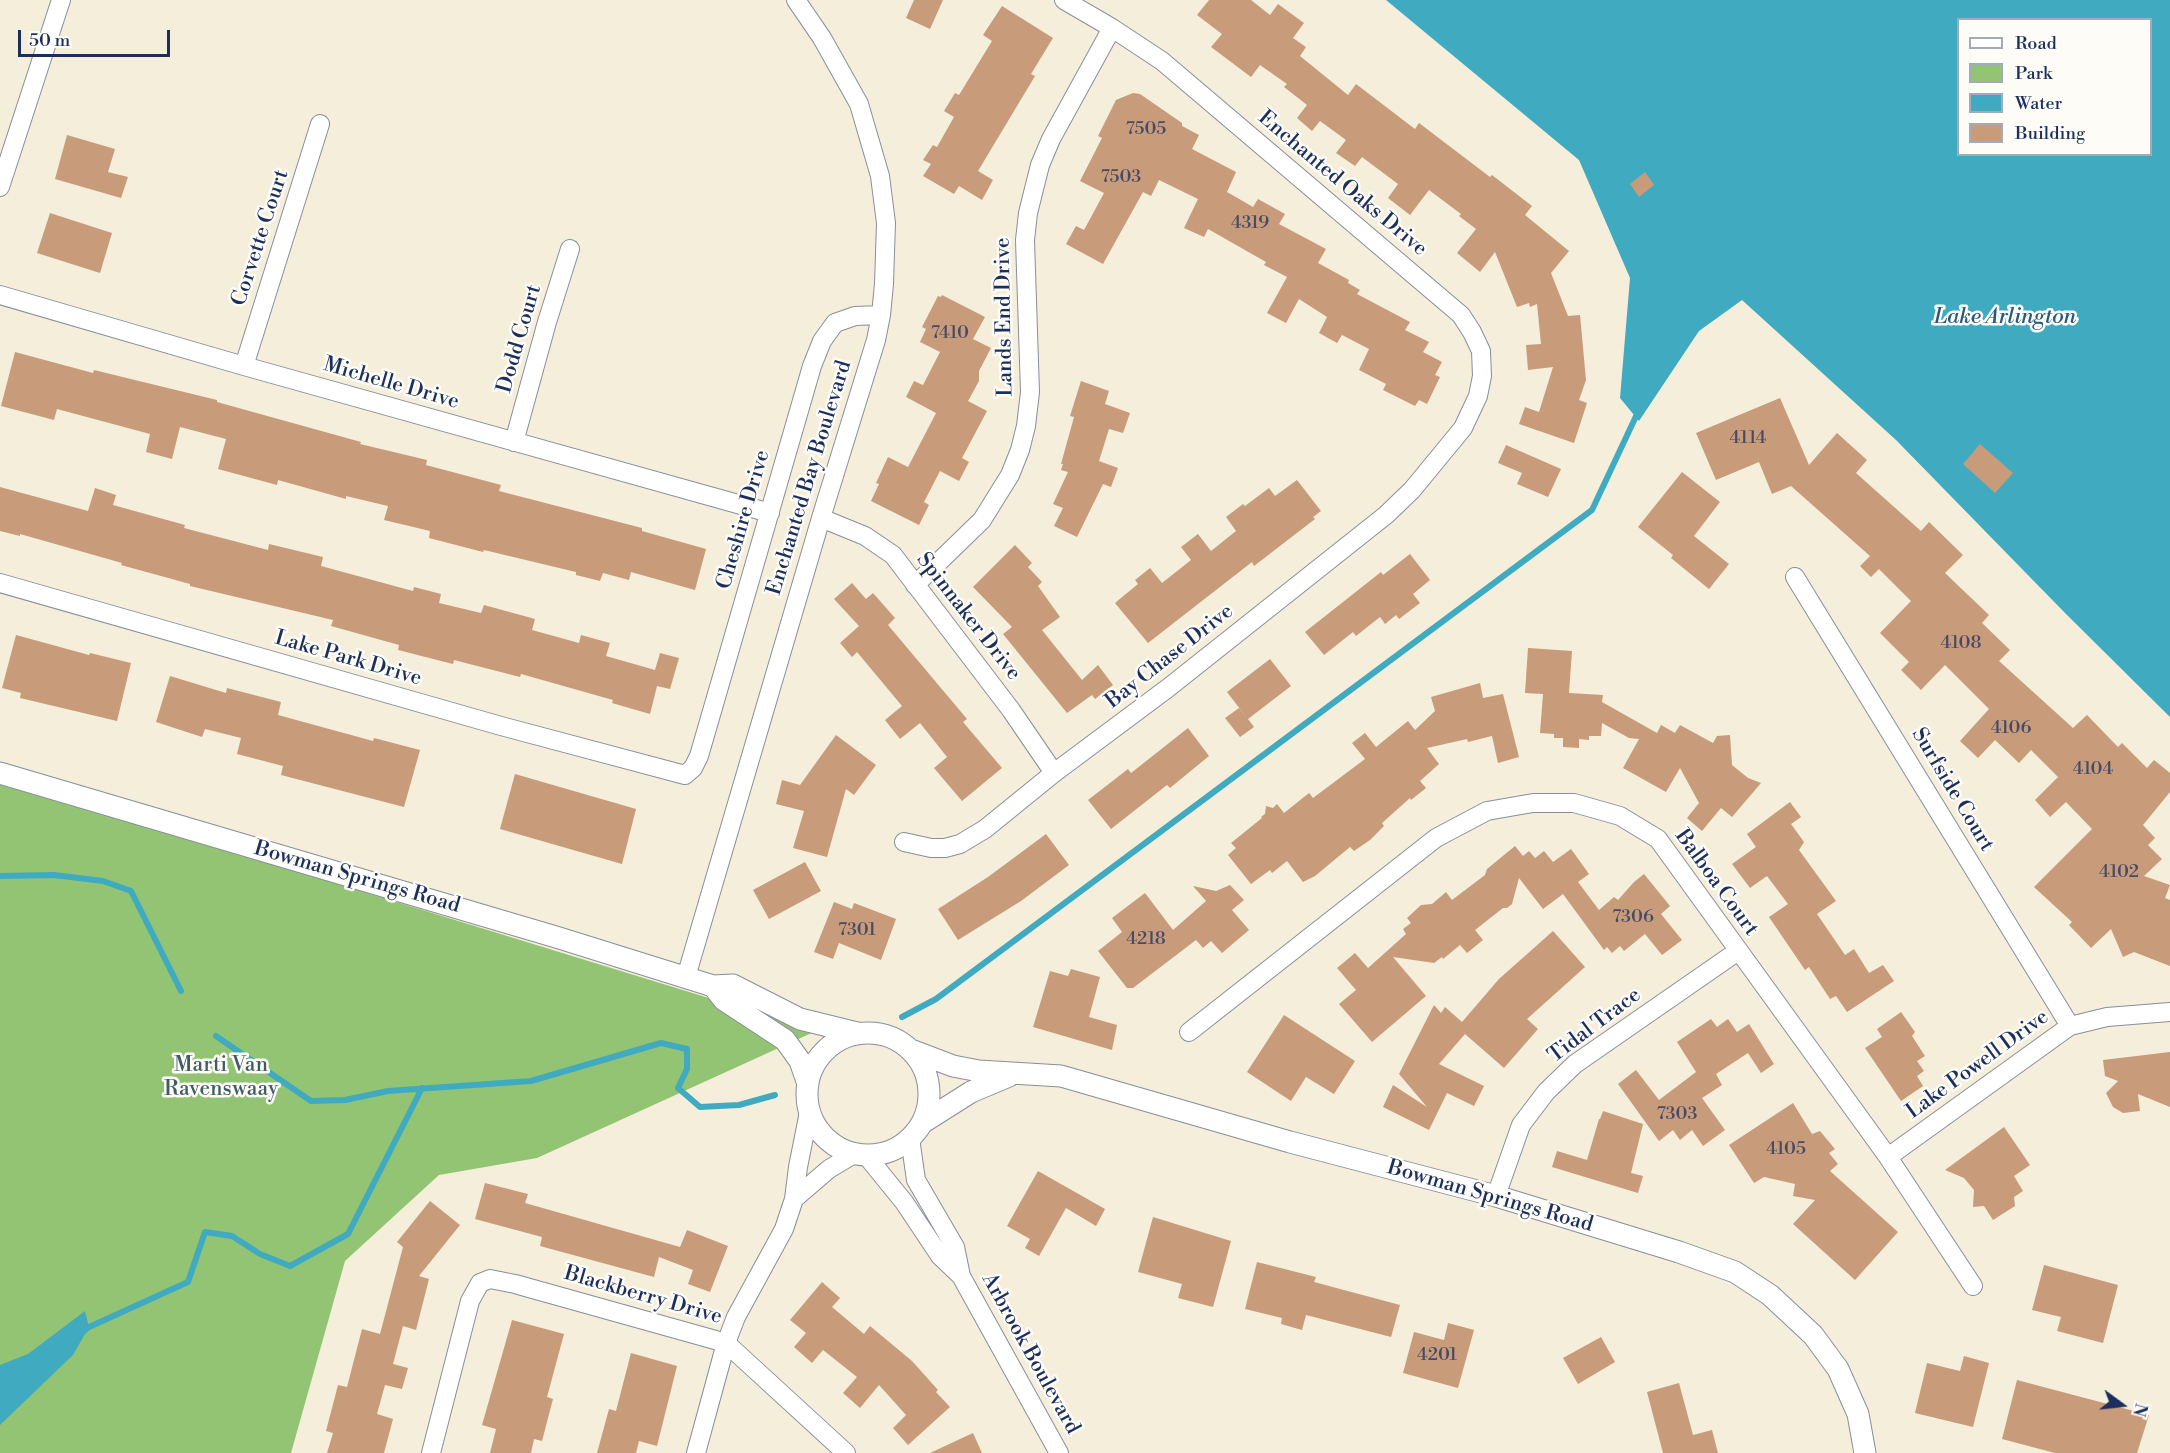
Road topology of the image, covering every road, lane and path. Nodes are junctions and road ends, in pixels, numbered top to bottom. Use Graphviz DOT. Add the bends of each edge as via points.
graph roads {
  1 [pos="61,0"];
  2 [pos="796,0"];
  3 [pos="1064,0"];
  4 [pos="1113,28"];
  5 [pos="320,124"];
  6 [pos="0,187"];
  7 [pos="570,249"];
  8 [pos="0,295"];
  9 [pos="881,315"];
  10 [pos="244,366"];
  11 [pos="514,442"];
  12 [pos="1441,456"];
  13 [pos="770,513"];
  14 [pos="821,518"];
  15 [pos="1795,577"];
  16 [pos="0,583"];
  17 [pos="915,585"];
  18 [pos="0,772"];
  19 [pos="1054,773"];
  20 [pos="685,776"];
  21 [pos="904,842"];
  22 [pos="1738,951"];
  23 [pos="686,977"];
  24 [pos="713,986"];
  25 [pos="2170,1012"];
  26 [pos="2070,1026"];
  27 [pos="1189,1032"];
  28 [pos="858,1033"];
  29 [pos="911,1050"];
  30 [pos="1018,1073"];
  31 [pos="808,1084"];
  32 [pos="809,1112"];
  33 [pos="916,1130"];
  34 [pos="860,1154"];
  35 [pos="1888,1157"];
  36 [pos="1496,1196"];
  37 [pos="794,1198"];
  38 [pos="961,1276"];
  39 [pos="1973,1286"];
  40 [pos="726,1343"];
  41 [pos="1869,1452"];
  42 [pos="431,1453"];
  43 [pos="696,1453"];
  44 [pos="846,1453"];
  45 [pos="1059,1453"];
  1 -- 6 [label="street"];
  2 -- 9 [label="street, Enchanted Bay Boulevard" via="859,104 880,176 886,223"];
  3 -- 4 [label="street, Enchanted Oaks Drive"];
  4 -- 12 [label="street, Enchanted Oaks Drive" via="1162,61 1461,315 1481,351 1482,376 1478,396 1463,428"];
  4 -- 17 [label="street, Lands End Drive" via="1051,139 1028,213 1025,240 1030,392 1020,450 1010,475 982,520"];
  5 -- 10 [label="street, Corvette Court"];
  7 -- 11 [label="street, Dodd Court"];
  8 -- 10 [label="street, Michelle Drive"];
  9 -- 13 [label="street, Cheshire Drive" via="855,316 835,323 822,341"];
  9 -- 14 [label="street, Enchanted Bay Boulevard"];
  10 -- 11 [label="street, Michelle Drive"];
  11 -- 13 [label="street, Michelle Drive"];
  12 -- 19 [label="street, Bay Chase Drive" via="1386,515"];
  13 -- 20 [label="street, Cheshire Drive" via="699,756"];
  14 -- 17 [label="street, Spinnaker Drive" via="865,536 892,555"];
  14 -- 23 [label="street, Enchanted Bay Boulevard"];
  15 -- 26 [label="street, Surfside Court"];
  16 -- 20 [label="street, Lake Park Drive"];
  17 -- 19 [label="street, Spinnaker Drive"];
  18 -- 23 [label="street, Bowman Springs Road"];
  19 -- 21 [label="street, Bay Chase Drive" via="985,829 960,844 945,849"];
  22 -- 27 [label="street, Balboa Court" via="1658,839 1620,816 1574,803 1533,803 1487,811 1436,838"];
  22 -- 35 [label="street, Balboa Court"];
  22 -- 36 [label="street, Tidal Trace" via="1575,1064 1546,1092 1521,1125"];
  23 -- 24 [label="street, Bowman Springs Road"];
  24 -- 28 [label="street, Bowman Springs Road" via="733,985 800,1019"];
  24 -- 31 [label="street, Bowman Springs Road" via="724,1000 785,1040 800,1061"];
  25 -- 26 [label="street, Lake Powell Drive" via="2107,1017"];
  26 -- 35 [label="street, Lake Powell Drive"];
  28 -- 29 [label="street" via="896,1039"];
  28 -- 31 [label="street" via="839,1039 822,1052"];
  29 -- 30 [label="street, Bowman Springs Road" via="953,1066"];
  29 -- 33 [label="street" via="923,1066 928,1085 928,1104"];
  30 -- 33 [label="street, Bowman Springs Road" via="970,1092"];
  30 -- 36 [label="street, Bowman Springs Road" via="1061,1076"];
  31 -- 32 [label="street"];
  32 -- 34 [label="street" via="819,1131 835,1146"];
  32 -- 37 [label="street"];
  33 -- 34 [label="street" via="894,1149 875,1155"];
  33 -- 38 [label="street, Arbrook Boulevard" via="916,1180 955,1247"];
  34 -- 37 [label="street" via="829,1169"];
  34 -- 38 [label="street, Arbrook Boulevard" via="904,1202 940,1256"];
  35 -- 39 [label="street, Balboa Court"];
  36 -- 41 [label="street, Bowman Springs Road" via="1724,1268 1770,1295 1813,1335 1838,1369"];
  37 -- 40 [label="street" via="784,1229"];
  38 -- 45 [label="street, Arbrook Boulevard"];
  40 -- 42 [label="street, Blackberry Drive" via="515,1284 490,1280 480,1283 470,1301"];
  40 -- 43 [label="street"];
  40 -- 44 [label="street, Blackberry Drive"];
}
